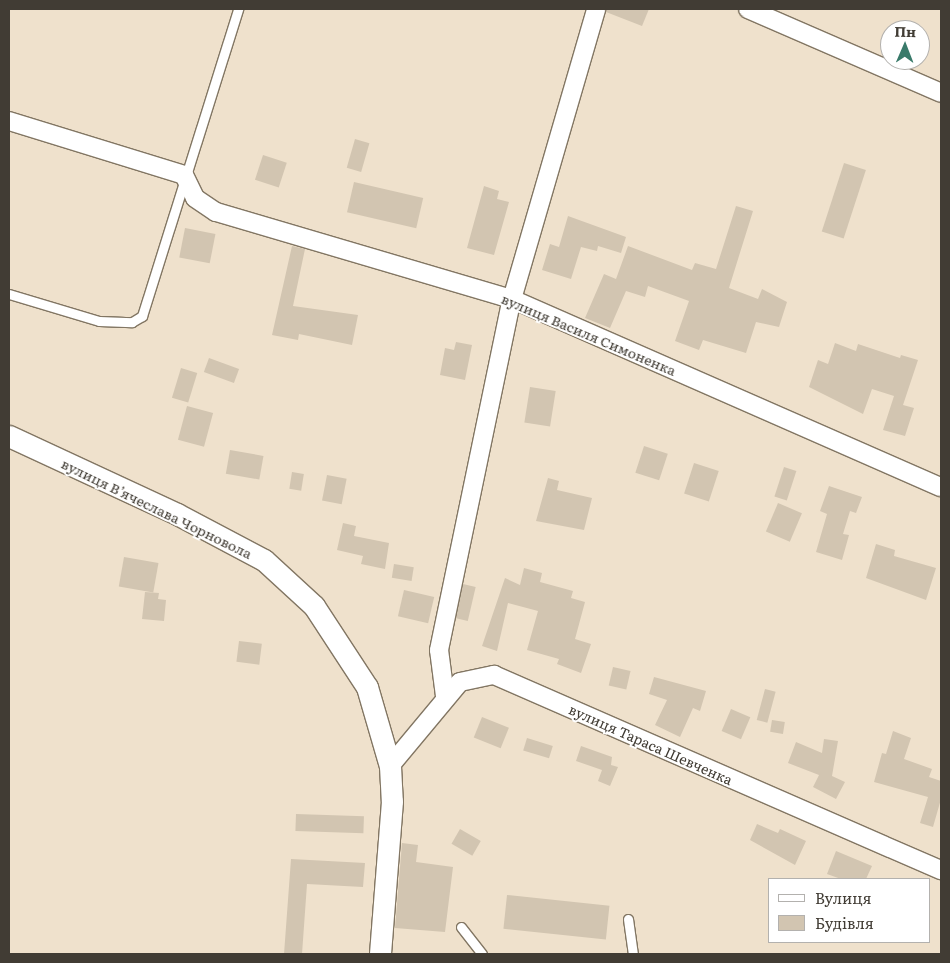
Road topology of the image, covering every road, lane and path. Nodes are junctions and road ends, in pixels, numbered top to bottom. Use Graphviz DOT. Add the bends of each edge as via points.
graph roads {
  1 [pos="238,9"];
  2 [pos="596,9"];
  3 [pos="748,9"];
  4 [pos="941,93"];
  5 [pos="9,121"];
  6 [pos="184,175"];
  7 [pos="9,294"];
  8 [pos="512,299"];
  9 [pos="9,436"];
  10 [pos="941,487"];
  11 [pos="445,696"];
  12 [pos="390,766"];
  13 [pos="941,870"];
  14 [pos="628,919"];
  15 [pos="461,927"];
  16 [pos="380,954"];
  17 [pos="482,954"];
  18 [pos="633,954"];
  1 -- 6 [label="lane"];
  2 -- 8 [label="street"];
  3 -- 4 [label="street"];
  5 -- 6 [label="street"];
  6 -- 7 [label="lane" via="142,316 132,322 99,322"];
  6 -- 8 [label="street, вулиця Василя Симоненка" via="195,198 216,212"];
  8 -- 10 [label="street, вулиця Василя Симоненка"];
  8 -- 11 [label="street" via="439,650"];
  9 -- 12 [label="street, вулиця Вʼячеслава Чорновола" via="177,514 264,560 314,606 367,687"];
  11 -- 12 [label="street, вулиця Тараса Шевченка"];
  11 -- 13 [label="street, вулиця Тараса Шевченка" via="460,682 494,675"];
  12 -- 16 [label="street, вулиця Вʼячеслава Чорновола" via="392,800"];
  14 -- 18 [label="lane"];
  15 -- 17 [label="lane"];
}
